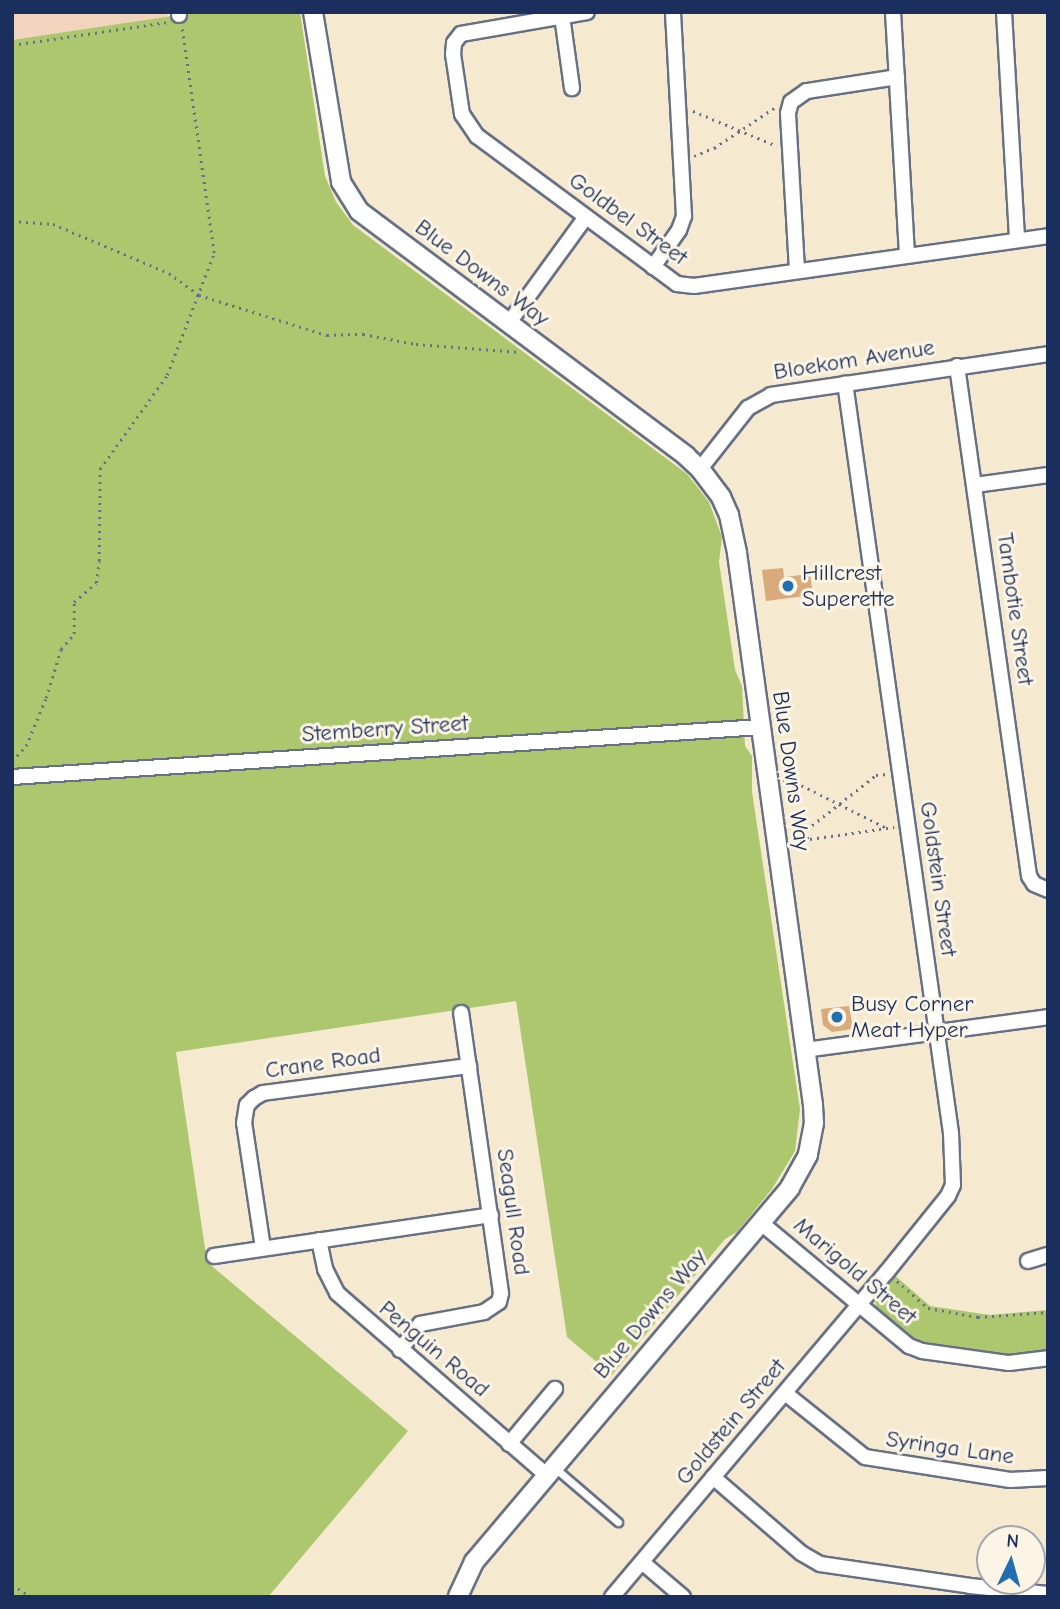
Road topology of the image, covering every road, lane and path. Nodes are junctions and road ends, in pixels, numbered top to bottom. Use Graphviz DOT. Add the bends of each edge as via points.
graph roads {
  1 [pos="313,12"];
  2 [pos="587,12"];
  3 [pos="673,12"];
  4 [pos="893,12"];
  5 [pos="1004,12"];
  6 [pos="179,13"];
  7 [pos="562,16"];
  8 [pos="12,45"];
  9 [pos="897,77"];
  10 [pos="572,88"];
  11 [pos="678,104"];
  12 [pos="789,108"];
  13 [pos="737,130"];
  14 [pos="791,153"];
  15 [pos="681,161"];
  16 [pos="585,218"];
  17 [pos="12,220"];
  18 [pos="1048,236"];
  19 [pos="1017,240"];
  20 [pos="907,255"];
  21 [pos="653,267"];
  22 [pos="797,270"];
  23 [pos="199,295"];
  24 [pos="508,324"];
  25 [pos="529,354"];
  26 [pos="1048,354"];
  27 [pos="957,366"];
  28 [pos="845,383"];
  29 [pos="700,469"];
  30 [pos="1048,475"];
  31 [pos="975,485"];
  32 [pos="761,727"];
  33 [pos="12,761"];
  34 [pos="899,772"];
  35 [pos="12,777"];
  36 [pos="777,780"];
  37 [pos="839,805"];
  38 [pos="907,825"];
  39 [pos="887,828"];
  40 [pos="801,834"];
  41 [pos="785,836"];
  42 [pos="1048,890"];
  43 [pos="461,1013"];
  44 [pos="1048,1017"];
  45 [pos="937,1031"];
  46 [pos="804,1050"];
  47 [pos="469,1066"];
  48 [pos="491,1215"];
  49 [pos="760,1222"];
  50 [pos="318,1240"];
  51 [pos="263,1248"];
  52 [pos="1048,1255"];
  53 [pos="214,1256"];
  54 [pos="1028,1261"];
  55 [pos="886,1273"];
  56 [pos="859,1305"];
  57 [pos="1048,1312"];
  58 [pos="401,1350"];
  59 [pos="1048,1357"];
  60 [pos="555,1389"];
  61 [pos="785,1393"];
  62 [pos="509,1444"];
  63 [pos="550,1471"];
  64 [pos="713,1478"];
  65 [pos="1048,1478"];
  66 [pos="618,1522"];
  67 [pos="642,1562"];
  68 [pos="12,1585"];
  69 [pos="969,1592"];
  70 [pos="1048,1594"];
  71 [pos="32,1597"];
  72 [pos="458,1597"];
  73 [pos="612,1597"];
  74 [pos="682,1597"];
  1 -- 24 [label="street, Blue Downs Way" via="332,139 341,183 349,198 359,211"];
  2 -- 7 [label="street, Goldbel Street"];
  3 -- 11 [label="street"];
  4 -- 9 [label="street"];
  5 -- 19 [label="street"];
  6 -- 8 [label="path" via="164,24"];
  6 -- 23 [label="path" via="214,253"];
  7 -- 10 [label="street"];
  7 -- 16 [label="street, Goldbel Street" via="466,31 454,43 453,54 461,114 471,132"];
  9 -- 12 [label="street" via="802,92"];
  9 -- 20 [label="street"];
  11 -- 13 [label="path"];
  11 -- 15 [label="street"];
  12 -- 13 [label="path" via="774,105"];
  12 -- 14 [label="street"];
  13 -- 14 [label="path"];
  13 -- 15 [label="path" via="714,148"];
  14 -- 22 [label="street"];
  15 -- 21 [label="street" via="683,221"];
  16 -- 21 [label="street, Goldbel Street"];
  16 -- 24 [label="street"];
  17 -- 23 [label="path" via="53,225 169,273"];
  18 -- 19 [label="street, Goldbel Street"];
  19 -- 20 [label="street, Goldbel Street"];
  20 -- 22 [label="street, Goldbel Street"];
  21 -- 22 [label="street, Goldbel Street" via="688,286"];
  23 -- 25 [label="path" via="327,335 363,334 416,344"];
  23 -- 33 [label="path" via="167,375 100,469 96,583 74,602 74,634 61,649 26,746"];
  24 -- 29 [label="street, Blue Downs Way"];
  26 -- 27 [label="street, Bloekom Avenue"];
  27 -- 28 [label="street, Bloekom Avenue"];
  27 -- 31 [label="street, Tambotie Street"];
  28 -- 29 [label="street, Bloekom Avenue" via="779,393 755,402"];
  28 -- 34 [label="street, Goldstein Street"];
  29 -- 32 [label="street, Blue Downs Way" via="720,497 733,533"];
  30 -- 31 [label="street"];
  31 -- 42 [label="street, Tambotie Street" via="1030,876 1034,884"];
  32 -- 35 [label="street, Stemberry Street"];
  32 -- 46 [label="street, Blue Downs Way"];
  34 -- 37 [label="path" via="876,775"];
  34 -- 38 [label="street, Goldstein Street"];
  36 -- 37 [label="path" via="789,779"];
  37 -- 39 [label="path"];
  37 -- 40 [label="path"];
  38 -- 39 [label="path"];
  38 -- 45 [label="street, Goldstein Street"];
  39 -- 40 [label="path" via="810,839"];
  40 -- 41 [label="path"];
  43 -- 47 [label="street, Seagull Road"];
  44 -- 45 [label="street"];
  45 -- 46 [label="street"];
  45 -- 55 [label="street, Goldstein Street" via="953,1185"];
  46 -- 49 [label="street, Blue Downs Way" via="813,1105 812,1139 800,1172"];
  47 -- 48 [label="street, Seagull Road"];
  47 -- 51 [label="street, Crane Road" via="263,1093 254,1098 247,1105 244,1123"];
  48 -- 50 [label="street"];
  48 -- 58 [label="street, Seagull Road" via="501,1285 499,1302 484,1312 420,1324"];
  49 -- 56 [label="street, Marigold Street"];
  49 -- 63 [label="street, Blue Downs Way"];
  50 -- 51 [label="street"];
  50 -- 58 [label="street, Penguin Road" via="337,1293"];
  51 -- 53 [label="street"];
  52 -- 54 [label="street"];
  55 -- 56 [label="street, Goldstein Street"];
  55 -- 57 [label="path" via="928,1308 978,1317"];
  56 -- 59 [label="street, Marigold Street" via="915,1349 1009,1363"];
  56 -- 61 [label="street, Goldstein Street"];
  58 -- 62 [label="street, Penguin Road"];
  60 -- 62 [label="street"];
  61 -- 64 [label="street, Goldstein Street"];
  61 -- 65 [label="street, Syringa Lane" via="865,1457 1010,1480"];
  62 -- 63 [label="street, Penguin Road"];
  63 -- 66 [label="lane"];
  63 -- 72 [label="street, Blue Downs Way" via="474,1562"];
  64 -- 67 [label="street, Goldstein Street"];
  64 -- 69 [label="street" via="820,1564"];
  67 -- 73 [label="street, Goldstein Street"];
  67 -- 74 [label="street"];
  68 -- 71 [label="path"];
  69 -- 70 [label="street"];
}
